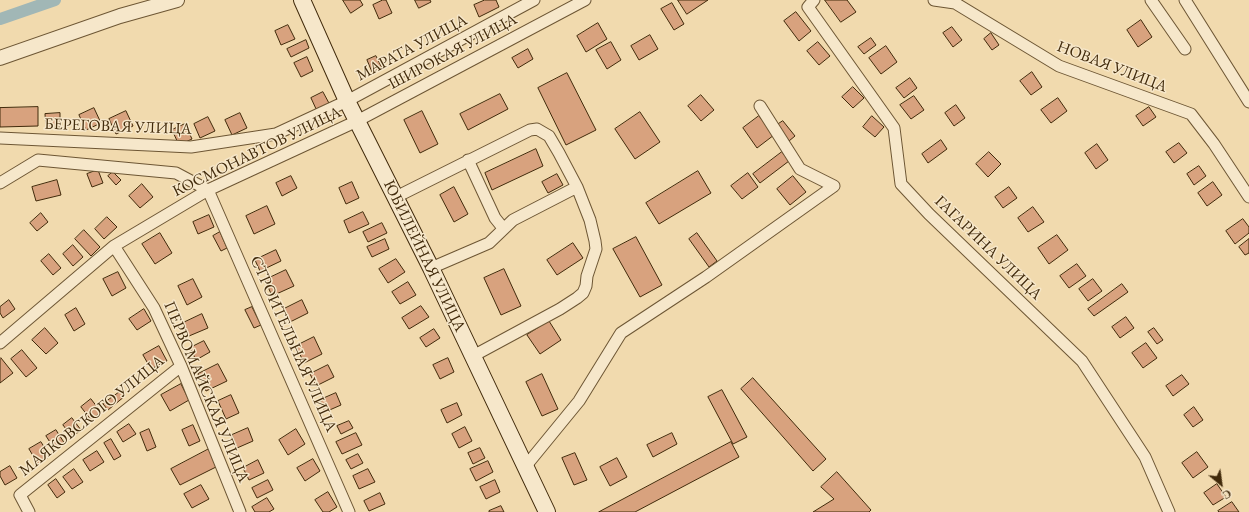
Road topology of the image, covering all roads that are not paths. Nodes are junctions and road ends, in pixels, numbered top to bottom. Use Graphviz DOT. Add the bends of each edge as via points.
graph roads {
  1 [pos="178,0"];
  2 [pos="302,0"];
  3 [pos="534,0"];
  4 [pos="585,0"];
  5 [pos="814,0"];
  6 [pos="934,0"];
  7 [pos="1151,0"];
  8 [pos="1185,0"];
  9 [pos="1185,49"];
  10 [pos="0,58"];
  11 [pos="348,101"];
  12 [pos="1249,102"];
  13 [pos="760,106"];
  14 [pos="357,121"];
  15 [pos="0,138"];
  16 [pos="468,160"];
  17 [pos="0,182"];
  18 [pos="577,187"];
  19 [pos="208,190"];
  20 [pos="396,197"];
  21 [pos="1249,197"];
  22 [pos="503,228"];
  23 [pos="114,246"];
  24 [pos="431,268"];
  25 [pos="0,343"];
  26 [pos="473,356"];
  27 [pos="181,366"];
  28 [pos="525,467"];
  29 [pos="29,512"];
  30 [pos="240,512"];
  31 [pos="349,512"];
  32 [pos="547,512"];
  33 [pos="1169,512"];
  1 -- 10 [label="street" via="120,16"];
  2 -- 11 [label="main road, ЮБИЛЕЙНАЯ УЛИЦА"];
  3 -- 11 [label="street, МАРАТА УЛИЦА"];
  4 -- 14 [label="street, ШИРОКАЯ УЛИЦА"];
  5 -- 33 [label="street, ГАГАРИНА УЛИЦА" via="808,7 894,128 901,184 928,214 1082,361 1145,457"];
  6 -- 21 [label="street, НОВАЯ УЛИЦА" via="955,3 1059,66 1191,114"];
  7 -- 9 [label="street"];
  8 -- 12 [label="street"];
  11 -- 14 [label="main road, ЮБИЛЕЙНАЯ УЛИЦА"];
  11 -- 15 [label="street, БЕРЕГОВАЯ УЛИЦА" via="276,134 191,147"];
  13 -- 28 [label="street" via="800,169 834,186 706,277 620,333 579,400"];
  14 -- 19 [label="street, КОСМОНАВТОВ УЛИЦА"];
  14 -- 20 [label="main road, ЮБИЛЕЙНАЯ УЛИЦА"];
  16 -- 18 [label="street" via="537,129 549,136"];
  16 -- 20 [label="street"];
  16 -- 22 [label="street" via="491,212"];
  17 -- 19 [label="street" via="38,160 176,173"];
  18 -- 22 [label="street" via="513,220"];
  18 -- 26 [label="street" via="596,241 583,293 560,309"];
  19 -- 23 [label="street, КОСМОНАВТОВ УЛИЦА"];
  19 -- 31 [label="street, СТРОИТЕЛЬНАЯ УЛИЦА"];
  20 -- 24 [label="main road, ЮБИЛЕЙНАЯ УЛИЦА"];
  22 -- 24 [label="street" via="489,243"];
  23 -- 25 [label="street, КОСМОНАВТОВ УЛИЦА"];
  23 -- 27 [label="street, ПЕРВОМАЙСКАЯ УЛИЦА" via="154,308"];
  24 -- 26 [label="main road, ЮБИЛЕЙНАЯ УЛИЦА"];
  26 -- 28 [label="main road, ЮБИЛЕЙНАЯ УЛИЦА"];
  27 -- 29 [label="street, МАЯКОВСКОГО УЛИЦА" via="20,495"];
  27 -- 30 [label="street, ПЕРВОМАЙСКАЯ УЛИЦА"];
  28 -- 32 [label="main road, ЮБИЛЕЙНАЯ УЛИЦА"];
}
